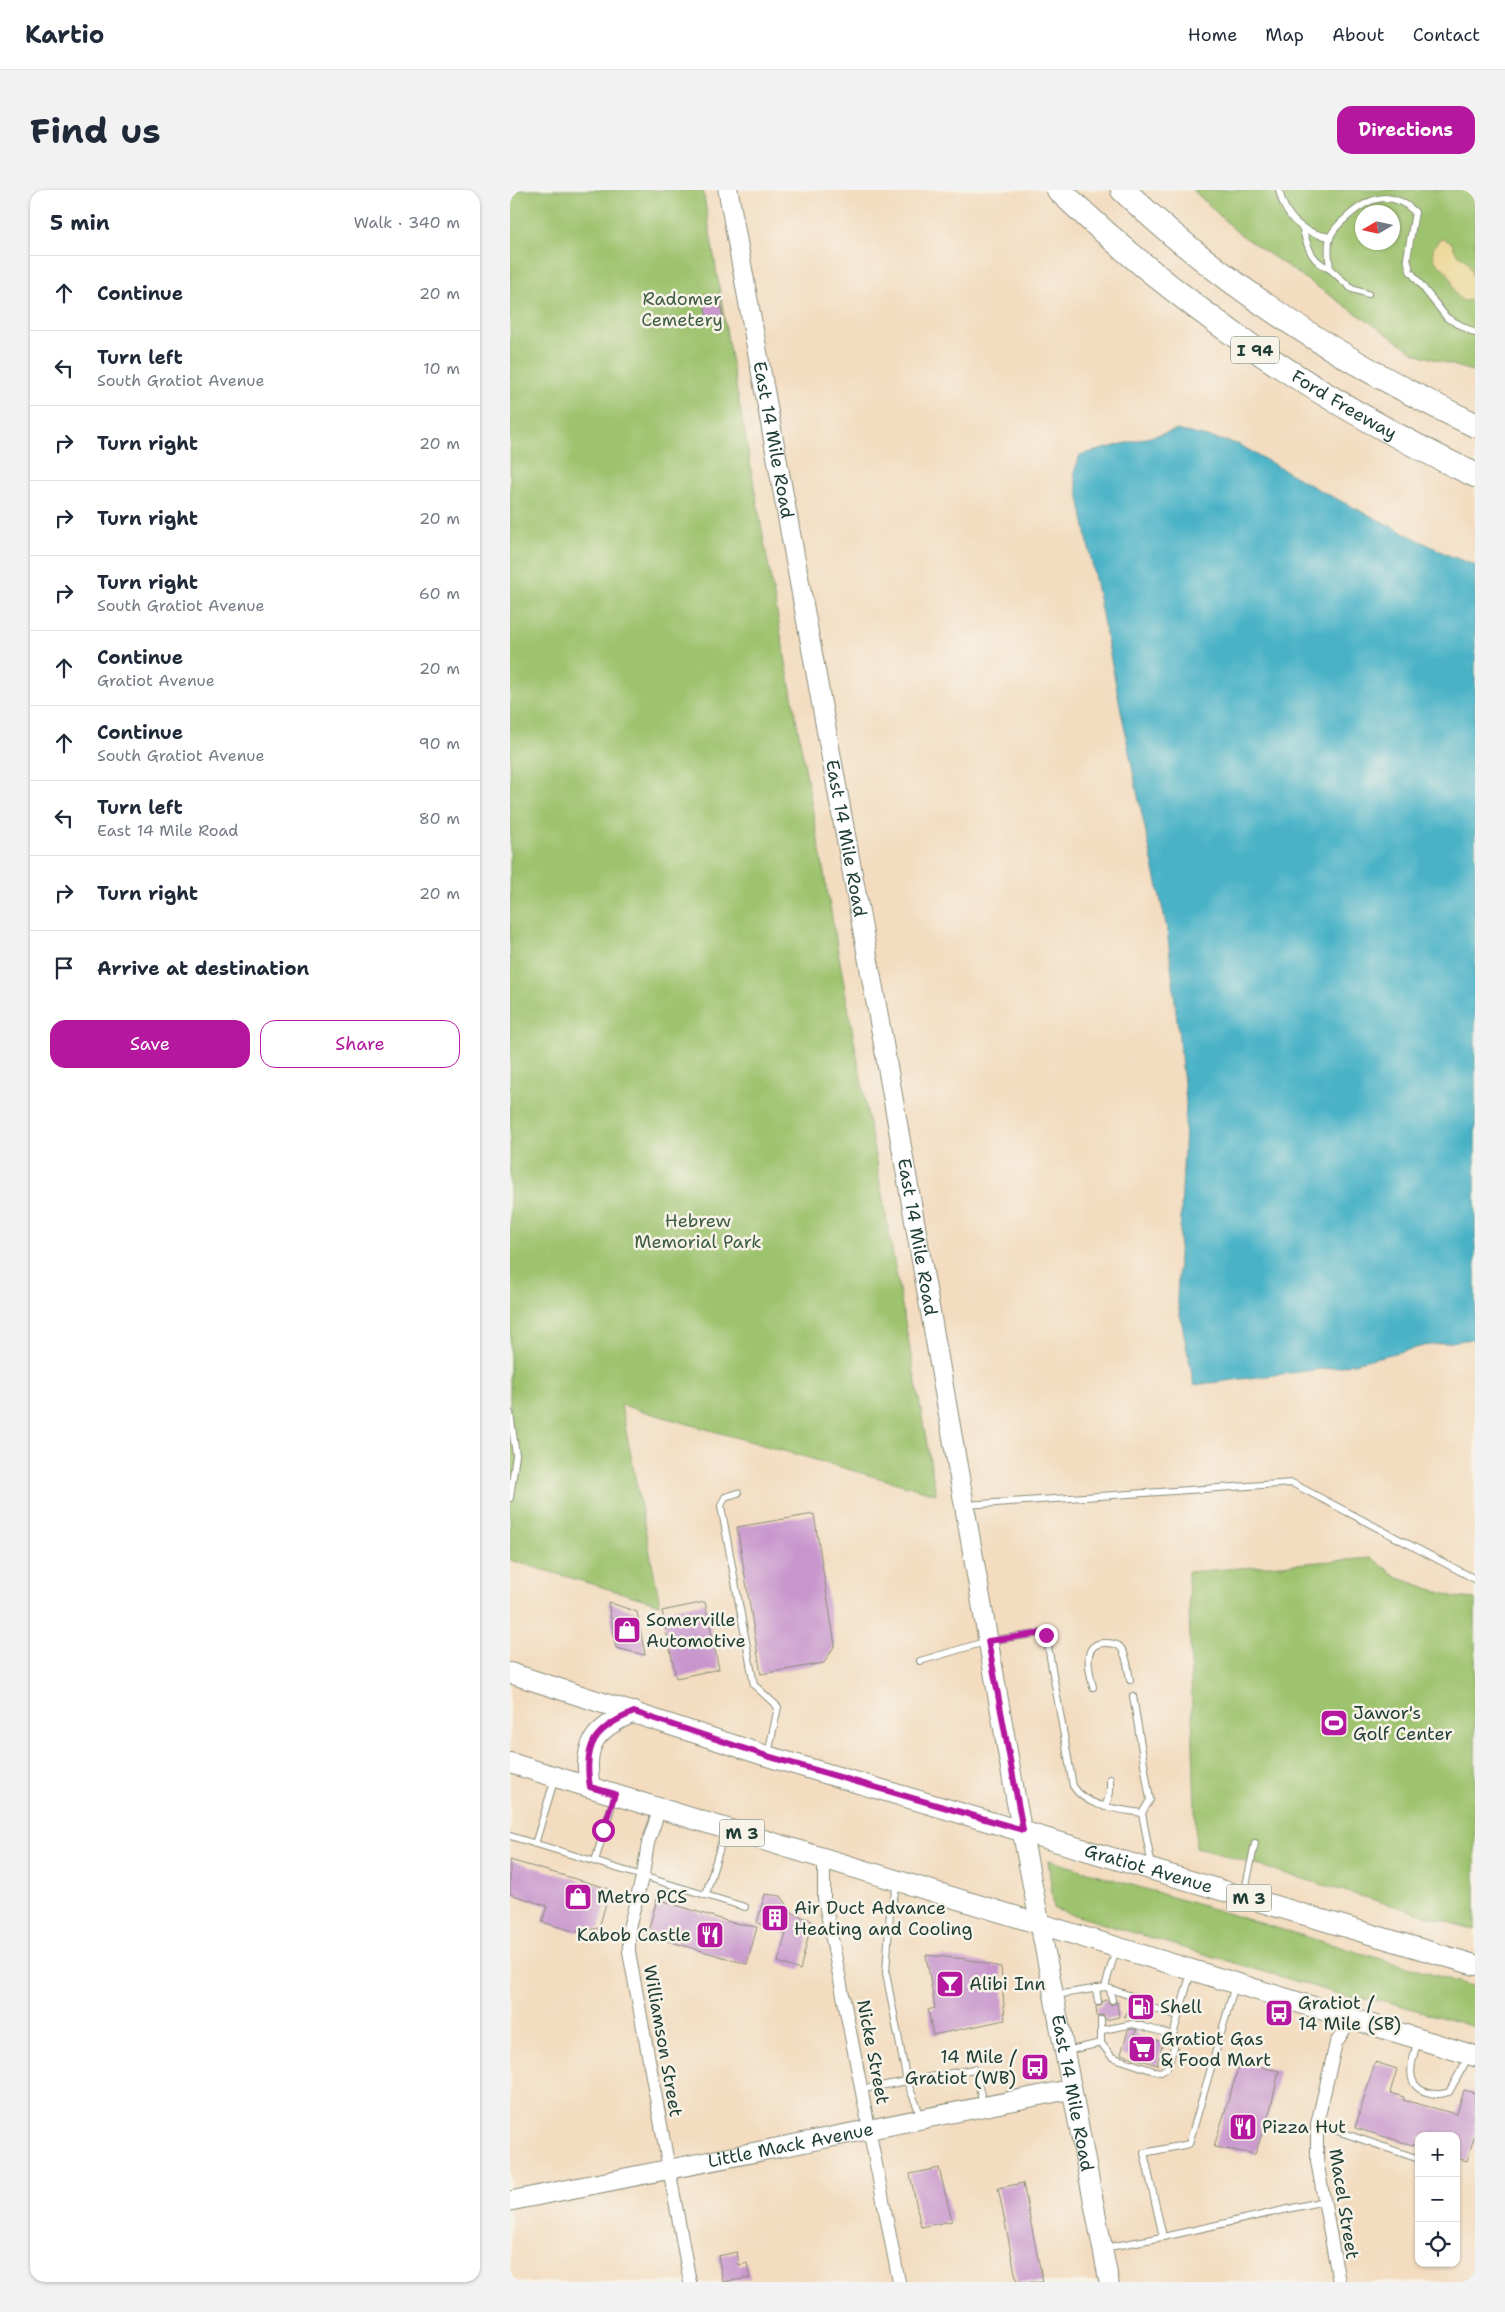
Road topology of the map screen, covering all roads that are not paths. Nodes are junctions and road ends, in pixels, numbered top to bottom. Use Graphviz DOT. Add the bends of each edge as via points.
graph roads {
  1 [pos="728,190"];
  2 [pos="1059,190"];
  3 [pos="1123,190"];
  4 [pos="1279,190"];
  5 [pos="1381,192"];
  6 [pos="1303,230"];
  7 [pos="1330,237"];
  8 [pos="1330,269"];
  9 [pos="1368,294"];
  10 [pos="1475,333"];
  11 [pos="1475,425"];
  12 [pos="1475,475"];
  13 [pos="510,1413"];
  14 [pos="738,1494"];
  15 [pos="510,1498"];
  16 [pos="962,1505"];
  17 [pos="1475,1578"];
  18 [pos="988,1641"];
  19 [pos="920,1661"];
  20 [pos="510,1673"];
  21 [pos="1130,1680"];
  22 [pos="1094,1687"];
  23 [pos="1133,1696"];
  24 [pos="634,1712"];
  25 [pos="767,1756"];
  26 [pos="510,1763"];
  27 [pos="556,1777"];
  28 [pos="1110,1779"];
  29 [pos="590,1787"];
  30 [pos="615,1794"];
  31 [pos="1105,1807"];
  32 [pos="660,1808"];
  33 [pos="1142,1814"];
  34 [pos="725,1828"];
  35 [pos="1023,1830"];
  36 [pos="510,1836"];
  37 [pos="1255,1843"];
  38 [pos="535,1844"];
  39 [pos="824,1858"];
  40 [pos="595,1861"];
  41 [pos="1152,1868"];
  42 [pos="644,1874"];
  43 [pos="899,1881"];
  44 [pos="706,1894"];
  45 [pos="1244,1896"];
  46 [pos="745,1907"];
  47 [pos="1040,1923"];
  48 [pos="1116,1948"];
  49 [pos="1475,1965"];
  50 [pos="1191,1970"];
  51 [pos="1236,1984"];
  52 [pos="1096,1988"];
  53 [pos="1107,1988"];
  54 [pos="1053,1996"];
  55 [pos="1137,1998"];
  56 [pos="1112,2000"];
  57 [pos="1098,2002"];
  58 [pos="1153,2008"];
  59 [pos="1178,2016"];
  60 [pos="1115,2018"];
  61 [pos="1351,2019"];
  62 [pos="1102,2020"];
  63 [pos="1117,2026"];
  64 [pos="1103,2030"];
  65 [pos="1173,2035"];
  66 [pos="1418,2039"];
  67 [pos="1101,2043"];
  68 [pos="1064,2051"];
  69 [pos="1472,2055"];
  70 [pos="907,2082"];
  71 [pos="863,2089"];
  72 [pos="1072,2089"];
  73 [pos="984,2107"];
  74 [pos="923,2120"];
  75 [pos="1317,2124"];
  76 [pos="871,2130"];
  77 [pos="1415,2158"];
  78 [pos="669,2169"];
  79 [pos="510,2201"];
  80 [pos="1324,2201"];
  81 [pos="1163,2237"];
  82 [pos="1103,2249"];
  83 [pos="690,2282"];
  84 [pos="899,2282"];
  85 [pos="1110,2282"];
  86 [pos="1339,2282"];
  1 -- 16 [label="main road, East 14 Mile Road" via="882,1041"];
  2 -- 12 [label="highway, Ford Freeway / I 94" via="1144,268 1278,367 1386,431"];
  3 -- 11 [label="highway, I 94" via="1171,233 1265,304 1365,368"];
  4 -- 6 [label="lane" via="1286,213"];
  5 -- 7 [label="lane" via="1359,206"];
  5 -- 10 [label="lane" via="1400,197 1415,212 1407,258 1410,272 1447,318"];
  6 -- 7 [label="lane"];
  6 -- 8 [label="lane" via="1311,256"];
  7 -- 8 [label="lane"];
  8 -- 9 [label="lane" via="1352,289"];
  13 -- 15 [label="lane" via="516,1455"];
  14 -- 25 [label="lane" via="725,1497 721,1506 754,1685 778,1707"];
  16 -- 17 [label="lane" via="1292,1483"];
  16 -- 18 [label="main road, East 14 Mile Road"];
  18 -- 19 [label="lane"];
  18 -- 31 [label="lane" via="1046,1635 1073,1786 1088,1801"];
  18 -- 35 [label="main road, East 14 Mile Road"];
  20 -- 24 [label="main road, M 3"];
  21 -- 22 [label="lane" via="1124,1653 1119,1646 1100,1643 1092,1646 1089,1652 1088,1664"];
  23 -- 33 [label="lane" via="1150,1800"];
  24 -- 25 [label="main road, M 3"];
  24 -- 29 [label="main road" via="614,1721 592,1742 588,1757"];
  25 -- 35 [label="main road, M 3"];
  26 -- 27 [label="main road, M 3"];
  27 -- 29 [label="main road, M 3"];
  27 -- 38 [label="lane"];
  28 -- 31 [label="lane"];
  29 -- 30 [label="main road, M 3"];
  30 -- 32 [label="main road, M 3"];
  30 -- 40 [label="lane"];
  31 -- 33 [label="lane"];
  32 -- 34 [label="main road, M 3"];
  32 -- 42 [label="street, Williamson Street" via="648,1843"];
  33 -- 41 [label="lane"];
  34 -- 39 [label="main road, M 3"];
  34 -- 44 [label="lane"];
  35 -- 41 [label="main road, Gratiot Avenue / M 3"];
  35 -- 47 [label="main road, East 14 Mile Road"];
  36 -- 38 [label="lane"];
  37 -- 45 [label="lane"];
  38 -- 40 [label="lane"];
  39 -- 43 [label="main road, M 3"];
  39 -- 71 [label="street, Nicke Street" via="824,1898"];
  40 -- 42 [label="lane"];
  41 -- 45 [label="main road, Gratiot Avenue / M 3"];
  42 -- 44 [label="lane"];
  42 -- 78 [label="street, Williamson Street" via="630,1928 629,1952"];
  43 -- 47 [label="main road, M 3"];
  43 -- 70 [label="lane" via="890,1911 886,1973"];
  44 -- 46 [label="lane"];
  45 -- 49 [label="main road, Gratiot Avenue / M 3"];
  47 -- 48 [label="main road, M 3"];
  47 -- 54 [label="main road, East 14 Mile Road"];
  48 -- 50 [label="main road, M 3"];
  48 -- 53 [label="lane"];
  50 -- 51 [label="main road, M 3"];
  50 -- 59 [label="lane"];
  51 -- 61 [label="main road, M 3"];
  51 -- 81 [label="lane" via="1189,2144 1144,2153"];
  52 -- 53 [label="lane"];
  52 -- 54 [label="lane"];
  52 -- 57 [label="lane"];
  53 -- 55 [label="lane"];
  53 -- 56 [label="lane"];
  54 -- 68 [label="main road, East 14 Mile Road"];
  58 -- 59 [label="lane"];
  59 -- 65 [label="lane"];
  60 -- 63 [label="lane"];
  61 -- 66 [label="main road, M 3"];
  61 -- 75 [label="street, Macel Street" via="1336,2043"];
  62 -- 64 [label="lane"];
  63 -- 64 [label="lane"];
  63 -- 65 [label="lane" via="1133,2024"];
  64 -- 67 [label="lane"];
  65 -- 67 [label="lane" via="1174,2047 1167,2068 1161,2072 1112,2058"];
  66 -- 69 [label="main road, M 3"];
  66 -- 69 [label="lane" via="1411,2076 1414,2085 1424,2091 1440,2095 1449,2092"];
  67 -- 68 [label="lane"];
  68 -- 72 [label="main road, East 14 Mile Road"];
  70 -- 71 [label="lane"];
  70 -- 73 [label="lane" via="974,2069"];
  70 -- 74 [label="lane"];
  71 -- 76 [label="street, Nicke Street"];
  72 -- 73 [label="main road, Little Mack Avenue"];
  72 -- 82 [label="main road, East 14 Mile Road"];
  73 -- 74 [label="main road, Little Mack Avenue"];
  74 -- 76 [label="main road, Little Mack Avenue"];
  75 -- 77 [label="lane"];
  75 -- 80 [label="street, Macel Street" via="1317,2161"];
  76 -- 78 [label="main road, Little Mack Avenue"];
  76 -- 84 [label="street, Nicke Street"];
  78 -- 79 [label="main road, Little Mack Avenue"];
  78 -- 83 [label="street, Williamson Street"];
  80 -- 81 [label="lane"];
  80 -- 86 [label="street, Macel Street"];
  81 -- 82 [label="lane"];
  82 -- 85 [label="main road, East 14 Mile Road"];
}
